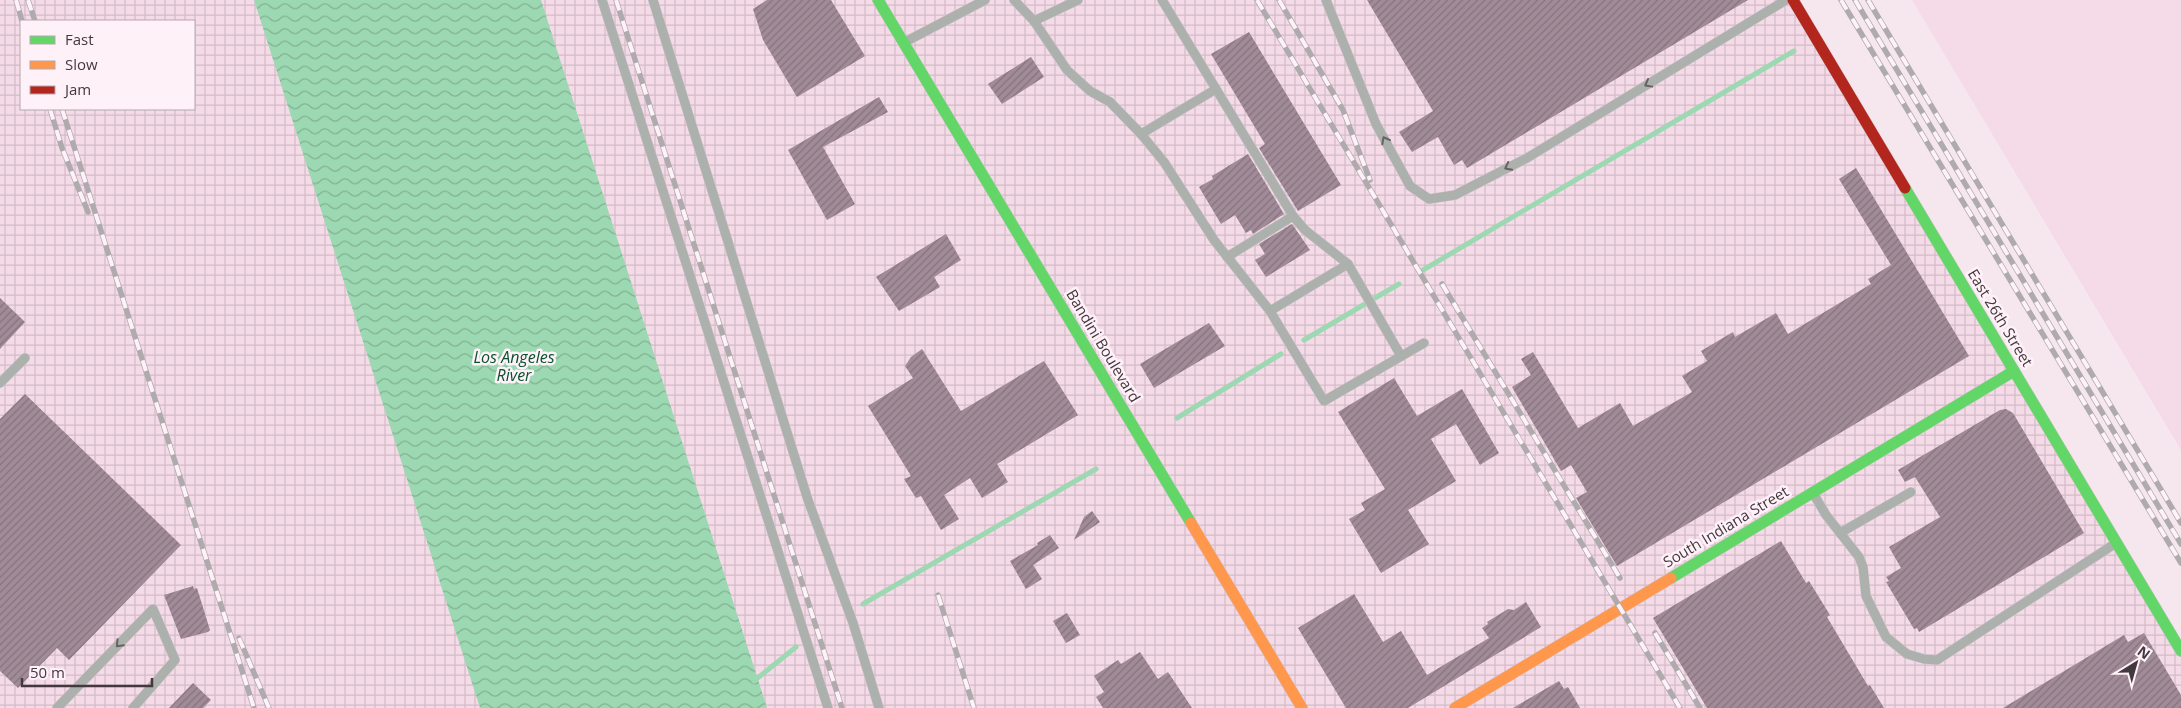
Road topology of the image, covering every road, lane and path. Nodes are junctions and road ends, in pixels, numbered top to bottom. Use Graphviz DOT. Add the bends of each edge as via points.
graph roads {
  1 [pos="602,0"];
  2 [pos="653,0"];
  3 [pos="878,0"];
  4 [pos="985,0"];
  5 [pos="1014,0"];
  6 [pos="1078,0"];
  7 [pos="1162,0"];
  8 [pos="1326,0"];
  9 [pos="1786,0"];
  10 [pos="1793,0"];
  11 [pos="1034,22"];
  12 [pos="904,43"];
  13 [pos="1216,89"];
  14 [pos="1141,134"];
  15 [pos="1293,216"];
  16 [pos="1227,257"];
  17 [pos="1348,264"];
  18 [pos="1270,311"];
  19 [pos="1424,343"];
  20 [pos="1402,356"];
  21 [pos="25,358"];
  22 [pos="2014,371"];
  23 [pos="0,384"];
  24 [pos="1813,492"];
  25 [pos="1911,492"];
  26 [pos="1840,533"];
  27 [pos="2116,542"];
  28 [pos="2181,651"];
  29 [pos="57,708"];
  30 [pos="132,708"];
  31 [pos="828,708"];
  32 [pos="879,708"];
  33 [pos="1302,708"];
  34 [pos="1455,708"];
  1 -- 31 [label="lane"];
  2 -- 32 [label="lane" via="805,490 853,623"];
  3 -- 12 [label="street, Bandini Boulevard"];
  4 -- 12 [label="lane"];
  5 -- 11 [label="lane"];
  6 -- 11 [label="lane"];
  7 -- 13 [label="lane"];
  9 -- 8 [label="lane, one-way" via="1527,158 1455,195 1430,199 1410,186 1376,124"];
  10 -- 22 [label="street, East 26th Street"];
  11 -- 14 [label="lane" via="1067,70 1090,91 1110,102"];
  12 -- 33 [label="street, Bandini Boulevard"];
  13 -- 14 [label="lane"];
  13 -- 15 [label="lane"];
  14 -- 16 [label="lane" via="1164,162"];
  15 -- 16 [label="lane"];
  15 -- 17 [label="lane" via="1305,230"];
  16 -- 18 [label="lane"];
  17 -- 18 [label="lane"];
  17 -- 20 [label="lane"];
  18 -- 20 [label="lane" via="1324,401"];
  19 -- 20 [label="lane"];
  21 -- 23 [label="lane"];
  22 -- 24 [label="street, South Indiana Street"];
  22 -- 27 [label="street, East 26th Street"];
  24 -- 26 [label="lane"];
  24 -- 34 [label="street, South Indiana Street"];
  25 -- 26 [label="lane"];
  26 -- 27 [label="lane" via="1860,558 1866,596 1886,637 1907,654 1930,660 1936,660"];
  27 -- 28 [label="street, East 26th Street"];
  30 -- 29 [label="lane, one-way" via="175,660 153,609"];
}
